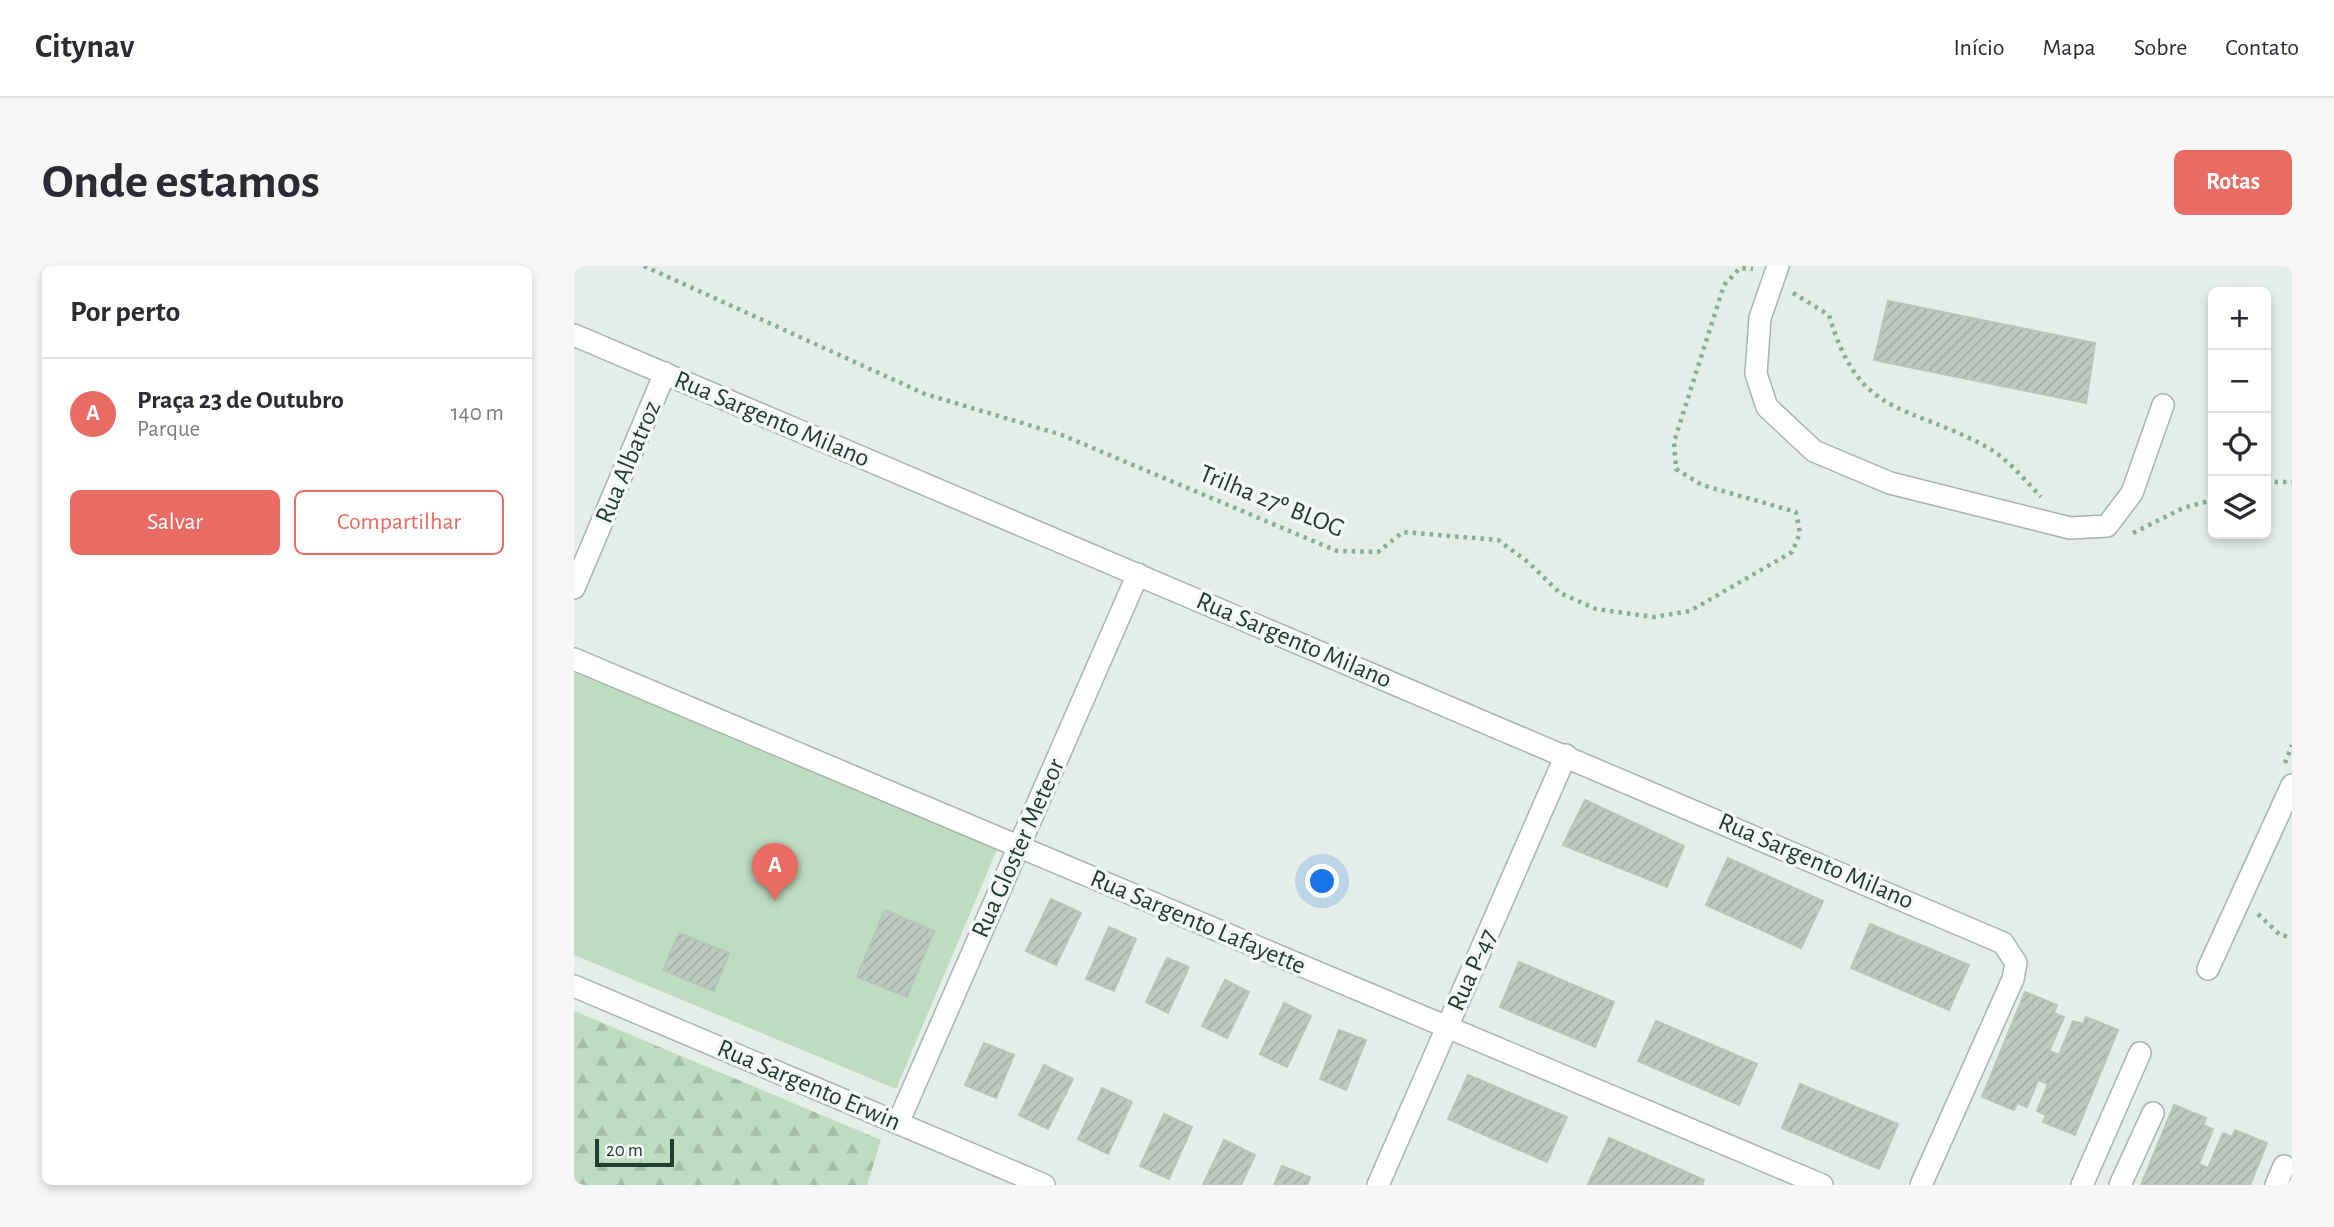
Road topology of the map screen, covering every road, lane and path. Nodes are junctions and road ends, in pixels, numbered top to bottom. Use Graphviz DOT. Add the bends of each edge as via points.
graph roads {
  1 [pos="644,266"];
  2 [pos="1776,274"];
  3 [pos="574,335"];
  4 [pos="665,373"];
  5 [pos="2163,405"];
  6 [pos="2271,482"];
  7 [pos="2292,482"];
  8 [pos="2208,501"];
  9 [pos="2070,528"];
  10 [pos="2120,534"];
  11 [pos="1138,574"];
  12 [pos="574,588"];
  13 [pos="574,659"];
  14 [pos="1566,755"];
  15 [pos="2292,785"];
  16 [pos="1019,846"];
  17 [pos="2208,970"];
  18 [pos="574,986"];
  19 [pos="1447,1027"];
  20 [pos="2140,1053"];
  21 [pos="2152,1113"];
  22 [pos="898,1123"];
  23 [pos="1044,1185"];
  24 [pos="1378,1185"];
  25 [pos="1822,1185"];
  26 [pos="1922,1185"];
  27 [pos="2082,1185"];
  28 [pos="2120,1185"];
  1 -- 2 [label="path, Trilha 27º BLOG" via="925,394 1062,435 1337,551 1378,552 1403,533 1498,540 1560,593 1596,609 1654,617 1690,611 1792,552 1800,533 1796,512 1702,485 1676,469 1674,442 1724,285 1740,268"];
  2 -- 9 [label="path, Trilha 27º BLOG" via="1829,315 1839,350 1853,373 1881,401 1986,447 2017,471"];
  2 -- 9 [label="lane" via="1760,318 1756,374 1767,407 1814,451 1890,483"];
  3 -- 4 [label="lane, Rua Sargento Milano"];
  4 -- 11 [label="lane, Rua Sargento Milano"];
  4 -- 12 [label="lane, Rua Albatroz"];
  5 -- 9 [label="lane" via="2132,493 2106,526"];
  6 -- 7 [label="path"];
  8 -- 10 [label="path" via="2183,508 2134,533"];
  11 -- 14 [label="lane, Rua Sargento Milano"];
  11 -- 16 [label="lane, Rua Gloster Meteor"];
  13 -- 16 [label="lane, Rua Sargento Lafayette"];
  14 -- 19 [label="lane, Rua P-47"];
  14 -- 26 [label="lane, Rua Sargento Milano" via="1991,936 2011,951 2016,963 2013,979"];
  15 -- 17 [label="lane"];
  16 -- 19 [label="lane, Rua Sargento Lafayette"];
  16 -- 22 [label="lane, Rua Gloster Meteor"];
  18 -- 22 [label="lane, Rua Sargento Erwin"];
  19 -- 24 [label="lane, Rua P-47"];
  19 -- 25 [label="lane, Rua Sargento Lafayette"];
  20 -- 27 [label="lane"];
  21 -- 28 [label="lane"];
  22 -- 23 [label="lane, Rua Sargento Erwin"];
}
